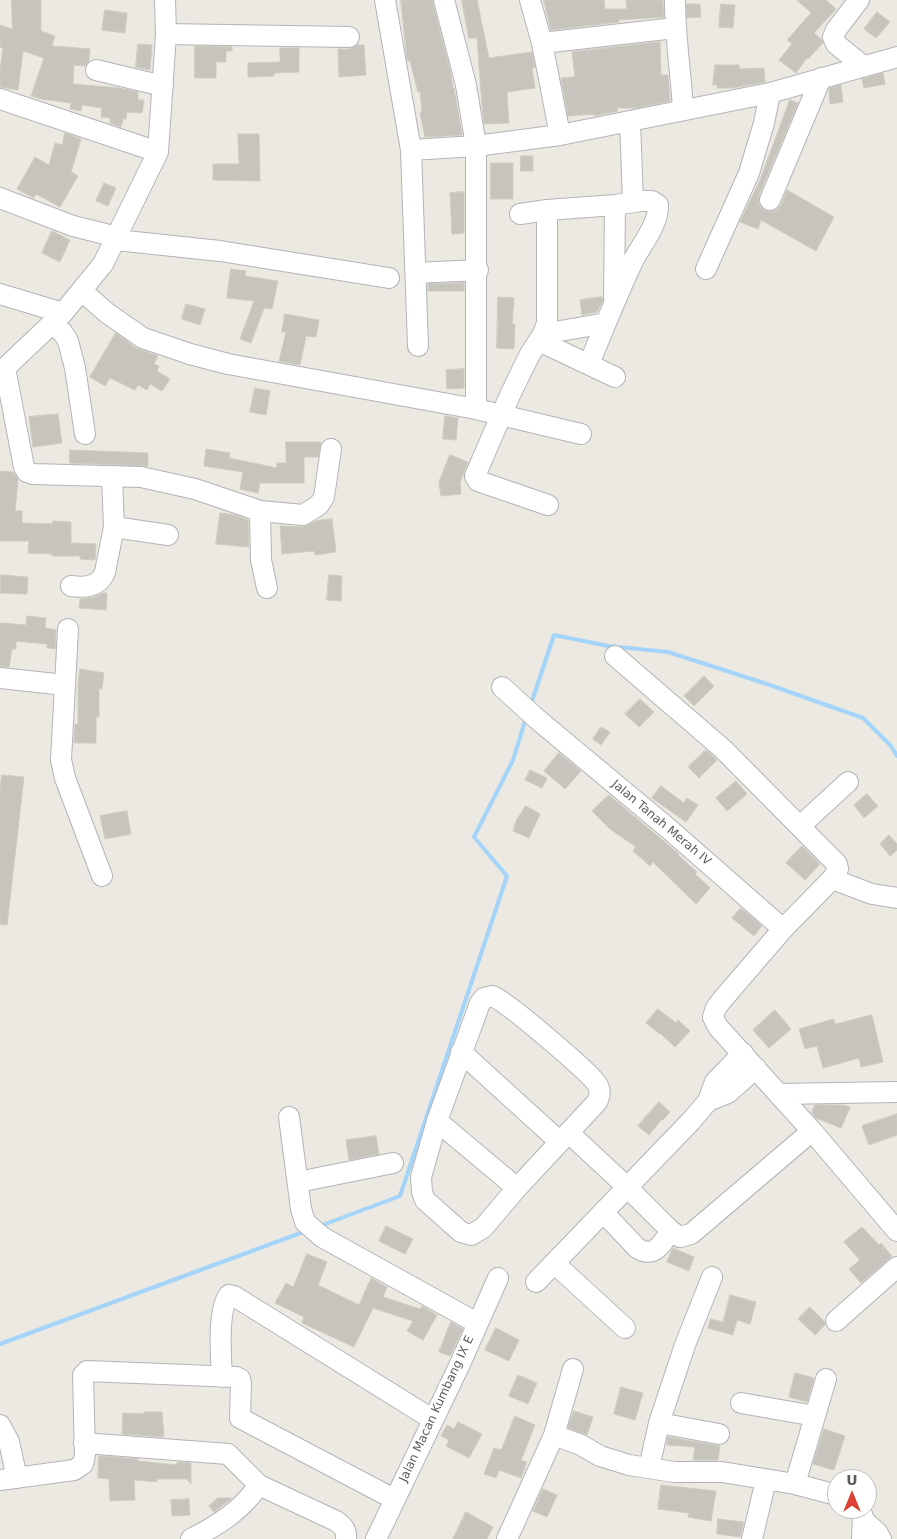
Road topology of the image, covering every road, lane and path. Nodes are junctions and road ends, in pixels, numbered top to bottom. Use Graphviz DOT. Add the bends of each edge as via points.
graph roads {
  1 [pos="164,0"];
  2 [pos="385,0"];
  3 [pos="444,0"];
  4 [pos="530,0"];
  5 [pos="675,0"];
  6 [pos="859,0"];
  7 [pos="675,28"];
  8 [pos="166,34"];
  9 [pos="349,37"];
  10 [pos="542,43"];
  11 [pos="897,57"];
  12 [pos="863,66"];
  13 [pos="96,70"];
  14 [pos="821,78"];
  15 [pos="164,86"];
  16 [pos="770,93"];
  17 [pos="0,99"];
  18 [pos="683,110"];
  19 [pos="630,121"];
  20 [pos="560,135"];
  21 [pos="476,146"];
  22 [pos="411,150"];
  23 [pos="158,152"];
  24 [pos="0,198"];
  25 [pos="770,200"];
  26 [pos="624,203"];
  27 [pos="547,210"];
  28 [pos="520,214"];
  29 [pos="116,238"];
  30 [pos="706,269"];
  31 [pos="478,270"];
  32 [pos="416,273"];
  33 [pos="389,278"];
  34 [pos="82,291"];
  35 [pos="0,294"];
  36 [pos="610,314"];
  37 [pos="58,318"];
  38 [pos="541,338"];
  39 [pos="418,346"];
  40 [pos="589,364"];
  41 [pos="3,370"];
  42 [pos="615,376"];
  43 [pos="476,409"];
  44 [pos="501,414"];
  45 [pos="85,434"];
  46 [pos="581,434"];
  47 [pos="331,449"];
  48 [pos="112,476"];
  49 [pos="548,505"];
  50 [pos="260,510"];
  51 [pos="114,527"];
  52 [pos="168,535"];
  53 [pos="71,586"];
  54 [pos="267,588"];
  55 [pos="68,629"];
  56 [pos="616,656"];
  57 [pos="0,678"];
  58 [pos="65,685"];
  59 [pos="502,687"];
  60 [pos="848,782"];
  61 [pos="800,826"];
  62 [pos="102,876"];
  63 [pos="832,879"];
  64 [pos="897,898"];
  65 [pos="783,929"];
  66 [pos="461,1052"];
  67 [pos="742,1053"];
  68 [pos="756,1068"];
  69 [pos="897,1092"];
  70 [pos="778,1094"];
  71 [pos="708,1101"];
  72 [pos="289,1117"];
  73 [pos="438,1122"];
  74 [pos="812,1131"];
  75 [pos="564,1138"];
  76 [pos="393,1163"];
  77 [pos="298,1182"];
  78 [pos="627,1187"];
  79 [pos="517,1188"];
  80 [pos="603,1212"];
  81 [pos="671,1231"];
  82 [pos="897,1231"];
  83 [pos="554,1263"];
  84 [pos="897,1267"];
  85 [pos="712,1277"];
  86 [pos="498,1278"];
  87 [pos="536,1282"];
  88 [pos="836,1321"];
  89 [pos="477,1323"];
  90 [pos="625,1328"];
  91 [pos="573,1369"];
  92 [pos="222,1377"];
  93 [pos="826,1380"];
  94 [pos="741,1403"];
  95 [pos="814,1416"];
  96 [pos="432,1419"];
  97 [pos="659,1423"];
  98 [pos="0,1425"];
  99 [pos="719,1434"];
  100 [pos="554,1435"];
  101 [pos="84,1443"];
  102 [pos="649,1468"];
  103 [pos="8,1479"];
  104 [pos="766,1480"];
  105 [pos="795,1484"];
  106 [pos="260,1485"];
  107 [pos="827,1492"];
  108 [pos="394,1500"];
  109 [pos="862,1523"];
  110 [pos="191,1539"];
  111 [pos="346,1539"];
  112 [pos="376,1539"];
  113 [pos="507,1539"];
  114 [pos="752,1539"];
  115 [pos="881,1539"];
  1 -- 8 [label="street"];
  2 -- 22 [label="street"];
  3 -- 21 [label="street" via="466,85"];
  4 -- 10 [label="street"];
  5 -- 7 [label="street"];
  6 -- 12 [label="street" via="833,37 836,44"];
  7 -- 10 [label="street"];
  7 -- 18 [label="street"];
  8 -- 9 [label="street"];
  8 -- 15 [label="street"];
  10 -- 20 [label="street"];
  11 -- 12 [label="street"];
  12 -- 14 [label="street"];
  13 -- 15 [label="street"];
  14 -- 16 [label="street"];
  14 -- 25 [label="street"];
  15 -- 23 [label="street"];
  16 -- 18 [label="street"];
  16 -- 30 [label="street" via="750,173"];
  17 -- 23 [label="street"];
  18 -- 19 [label="street"];
  19 -- 20 [label="street"];
  19 -- 26 [label="street"];
  20 -- 21 [label="street"];
  21 -- 22 [label="street"];
  21 -- 31 [label="street"];
  22 -- 32 [label="street"];
  23 -- 29 [label="street"];
  24 -- 29 [label="street" via="73,226"];
  26 -- 27 [label="street"];
  26 -- 36 [label="street"];
  26 -- 36 [label="street" via="652,201 658,205 658,211"];
  27 -- 28 [label="street"];
  27 -- 38 [label="street" via="547,323"];
  29 -- 33 [label="street"];
  29 -- 34 [label="street" via="103,264"];
  31 -- 32 [label="street"];
  31 -- 43 [label="street"];
  32 -- 39 [label="street"];
  34 -- 37 [label="street"];
  34 -- 43 [label="street" via="143,338 190,354 228,364"];
  35 -- 37 [label="street"];
  36 -- 38 [label="street"];
  36 -- 40 [label="street"];
  37 -- 41 [label="street"];
  37 -- 45 [label="street" via="75,368"];
  38 -- 40 [label="street"];
  38 -- 44 [label="street"];
  40 -- 42 [label="street"];
  41 -- 48 [label="street" via="27,472"];
  43 -- 44 [label="street"];
  44 -- 46 [label="street"];
  44 -- 49 [label="street" via="475,473 476,479"];
  47 -- 50 [label="street" via="325,491 319,504 303,514"];
  48 -- 50 [label="street" via="166,482"];
  48 -- 51 [label="street"];
  50 -- 54 [label="street" via="261,560"];
  51 -- 52 [label="street"];
  51 -- 53 [label="street" via="103,578 96,584"];
  55 -- 58 [label="street"];
  56 -- 61 [label="street" via="723,749"];
  57 -- 58 [label="street"];
  58 -- 62 [label="street" via="61,749 63,771"];
  59 -- 65 [label="street, Jalan Tanah Merah IV"];
  60 -- 61 [label="street"];
  61 -- 63 [label="street" via="836,861 838,869"];
  63 -- 64 [label="street" via="872,894"];
  63 -- 65 [label="street"];
  65 -- 67 [label="street" via="714,1012 715,1023"];
  66 -- 73 [label="street"];
  66 -- 75 [label="street"];
  66 -- 75 [label="street" via="480,1003 487,997 496,997 597,1083 600,1093 597,1102"];
  67 -- 68 [label="street"];
  67 -- 71 [label="street" via="715,1082"];
  68 -- 70 [label="street"];
  68 -- 71 [label="street" via="728,1093"];
  69 -- 70 [label="street"];
  70 -- 74 [label="street"];
  71 -- 78 [label="street"];
  72 -- 77 [label="street"];
  73 -- 79 [label="street"];
  73 -- 79 [label="street" via="422,1168 422,1192 429,1205 461,1232 471,1235 479,1232"];
  74 -- 81 [label="street" via="691,1234 680,1237"];
  74 -- 82 [label="street"];
  75 -- 78 [label="street"];
  75 -- 79 [label="street"];
  76 -- 77 [label="street"];
  77 -- 89 [label="street" via="302,1214 311,1228"];
  78 -- 80 [label="street"];
  78 -- 81 [label="street"];
  80 -- 81 [label="street" via="644,1252 657,1249"];
  80 -- 83 [label="street"];
  83 -- 87 [label="street"];
  83 -- 90 [label="street"];
  84 -- 88 [label="street"];
  85 -- 97 [label="street"];
  86 -- 89 [label="street, Jalan Macan Kumbang IX E"];
  89 -- 96 [label="street, Jalan Macan Kumbang IX E"];
  91 -- 100 [label="street"];
  92 -- 96 [label="street" via="221,1324 229,1295"];
  92 -- 101 [label="street" via="87,1371 84,1375"];
  92 -- 108 [label="street" via="240,1380 240,1418"];
  93 -- 95 [label="street"];
  94 -- 95 [label="street"];
  95 -- 105 [label="street"];
  96 -- 108 [label="street, Jalan Macan Kumbang IX E"];
  97 -- 99 [label="street"];
  97 -- 102 [label="street"];
  98 -- 103 [label="street" via="9,1442"];
  100 -- 102 [label="street" via="611,1461"];
  100 -- 113 [label="street"];
  101 -- 103 [label="street" via="84,1461 80,1468"];
  101 -- 106 [label="street" via="222,1452 232,1456"];
  102 -- 104 [label="street" via="674,1472 722,1472"];
  104 -- 105 [label="street"];
  104 -- 114 [label="street"];
  105 -- 107 [label="street"];
  106 -- 110 [label="street" via="235,1512"];
  106 -- 111 [label="street" via="336,1521 346,1531"];
  108 -- 112 [label="street, Jalan Macan Kumbang IX E"];
  109 -- 115 [label="street" via="877,1532"];
}
